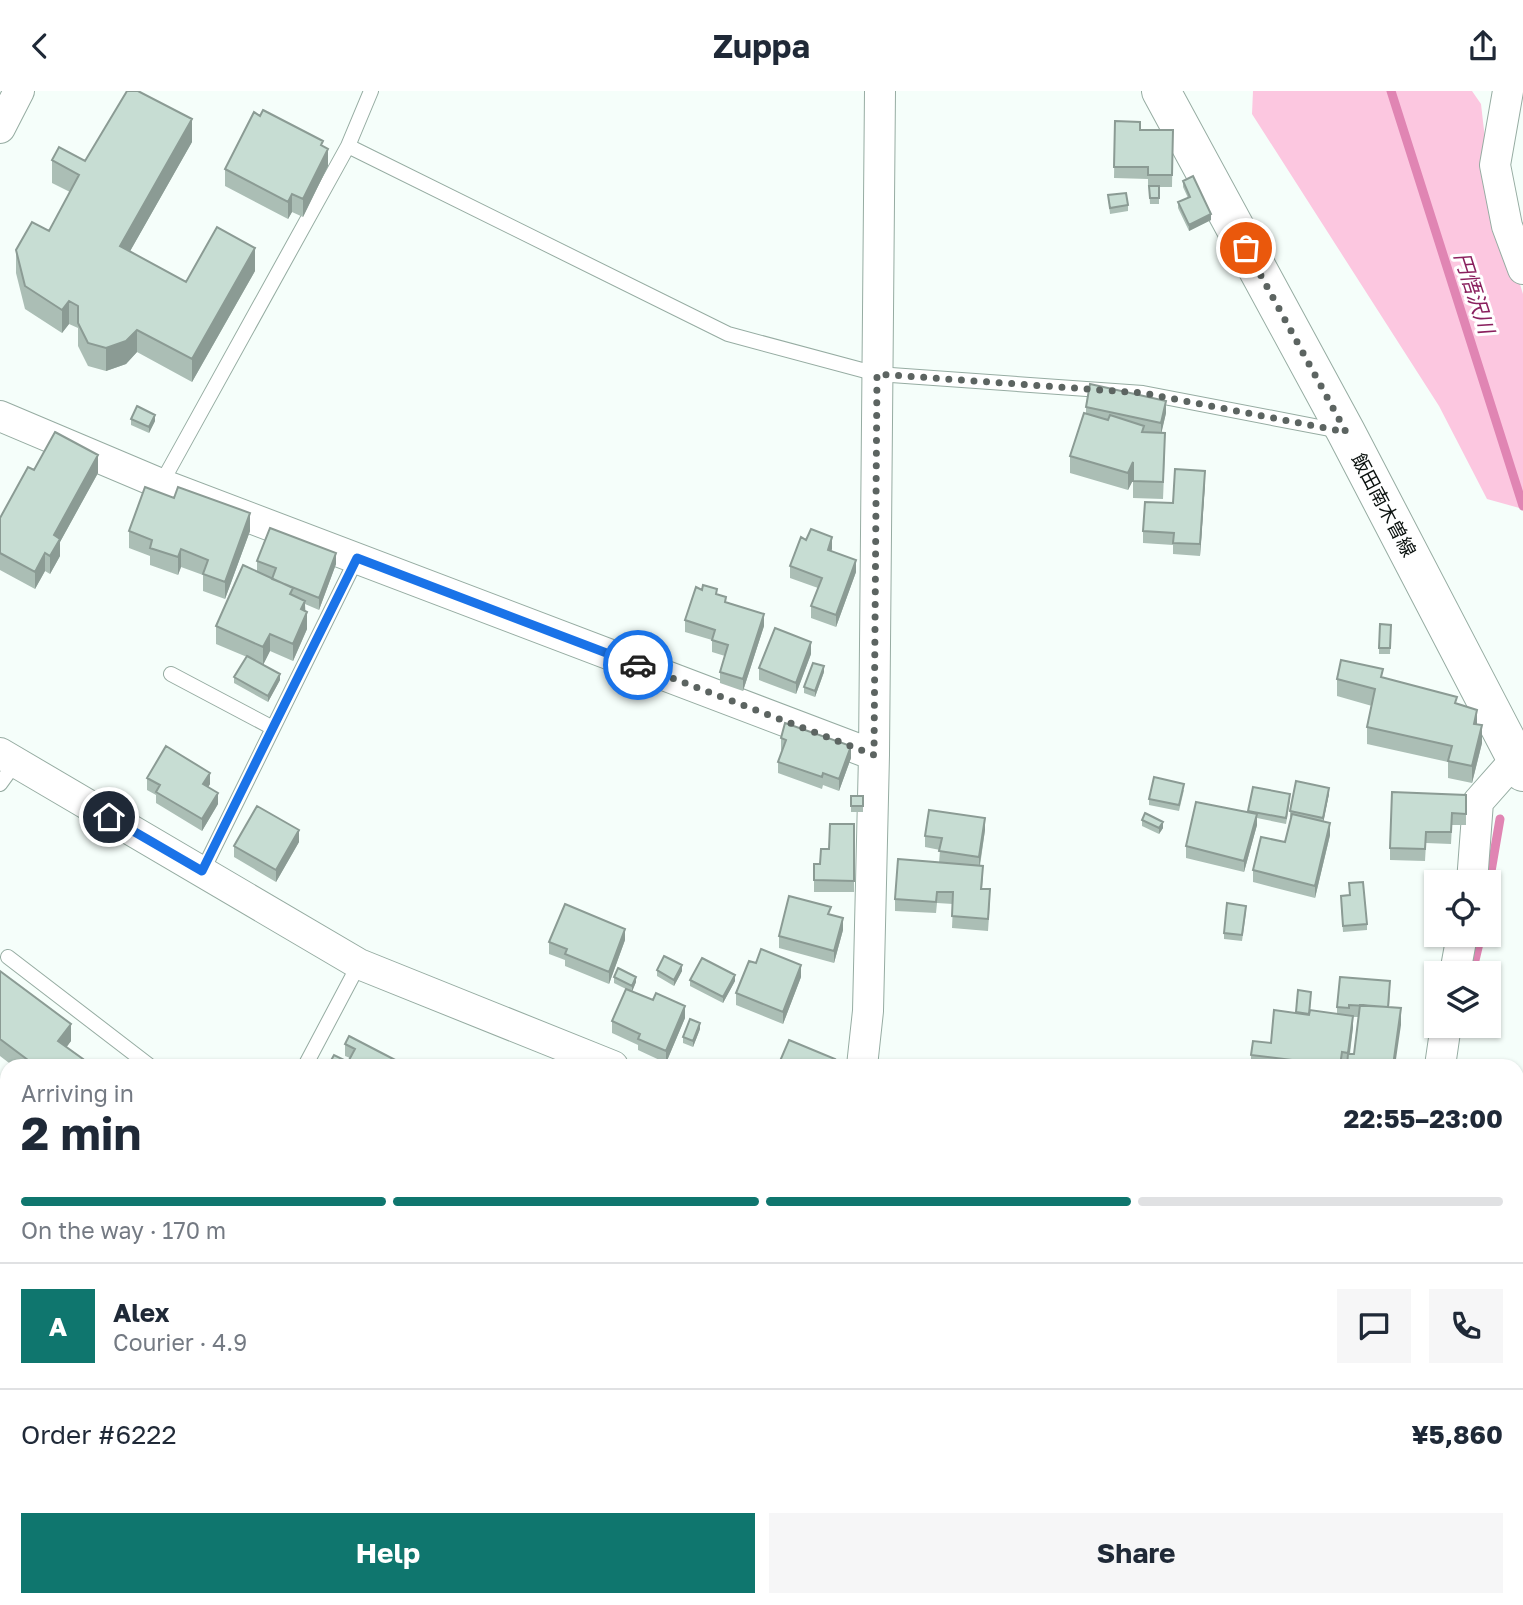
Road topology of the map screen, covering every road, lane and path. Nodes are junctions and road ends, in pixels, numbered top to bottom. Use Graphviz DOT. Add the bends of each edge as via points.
graph roads {
  1 [pos="19,91"];
  2 [pos="372,91"];
  3 [pos="880,91"];
  4 [pos="1161,91"];
  5 [pos="1508,91"];
  6 [pos="0,128"];
  7 [pos="348,146"];
  8 [pos="1523,269"];
  9 [pos="877,374"];
  10 [pos="0,416"];
  11 [pos="1346,432"];
  12 [pos="161,484"];
  13 [pos="357,558"];
  14 [pos="171,674"];
  15 [pos="273,728"];
  16 [pos="874,755"];
  17 [pos="5,766"];
  18 [pos="1520,766"];
  19 [pos="1473,870"];
  20 [pos="202,871"];
  21 [pos="8,957"];
  22 [pos="359,964"];
  23 [pos="1444,1038"];
  24 [pos="141,1059"];
  25 [pos="309,1059"];
  26 [pos="596,1059"];
  27 [pos="863,1059"];
  28 [pos="1441,1059"];
  1 -- 6 [label="street"];
  2 -- 7 [label="lane"];
  3 -- 9 [label="street"];
  4 -- 11 [label="main road, 飯田南木曽線"];
  5 -- 8 [label="street" via="1495,165 1507,226"];
  7 -- 9 [label="lane" via="728,334"];
  7 -- 12 [label="lane"];
  9 -- 11 [label="lane" via="1143,393"];
  9 -- 16 [label="street"];
  10 -- 12 [label="street"];
  11 -- 18 [label="main road, 飯田南木曽線"];
  12 -- 13 [label="street"];
  13 -- 15 [label="lane"];
  13 -- 16 [label="street"];
  14 -- 15 [label="lane"];
  15 -- 20 [label="lane"];
  16 -- 27 [label="street"];
  17 -- 20 [label="street"];
  18 -- 19 [label="street" via="1478,802"];
  20 -- 22 [label="street"];
  21 -- 24 [label="lane"];
  22 -- 25 [label="lane"];
  22 -- 26 [label="street"];
  23 -- 28 [label="street"];
}
